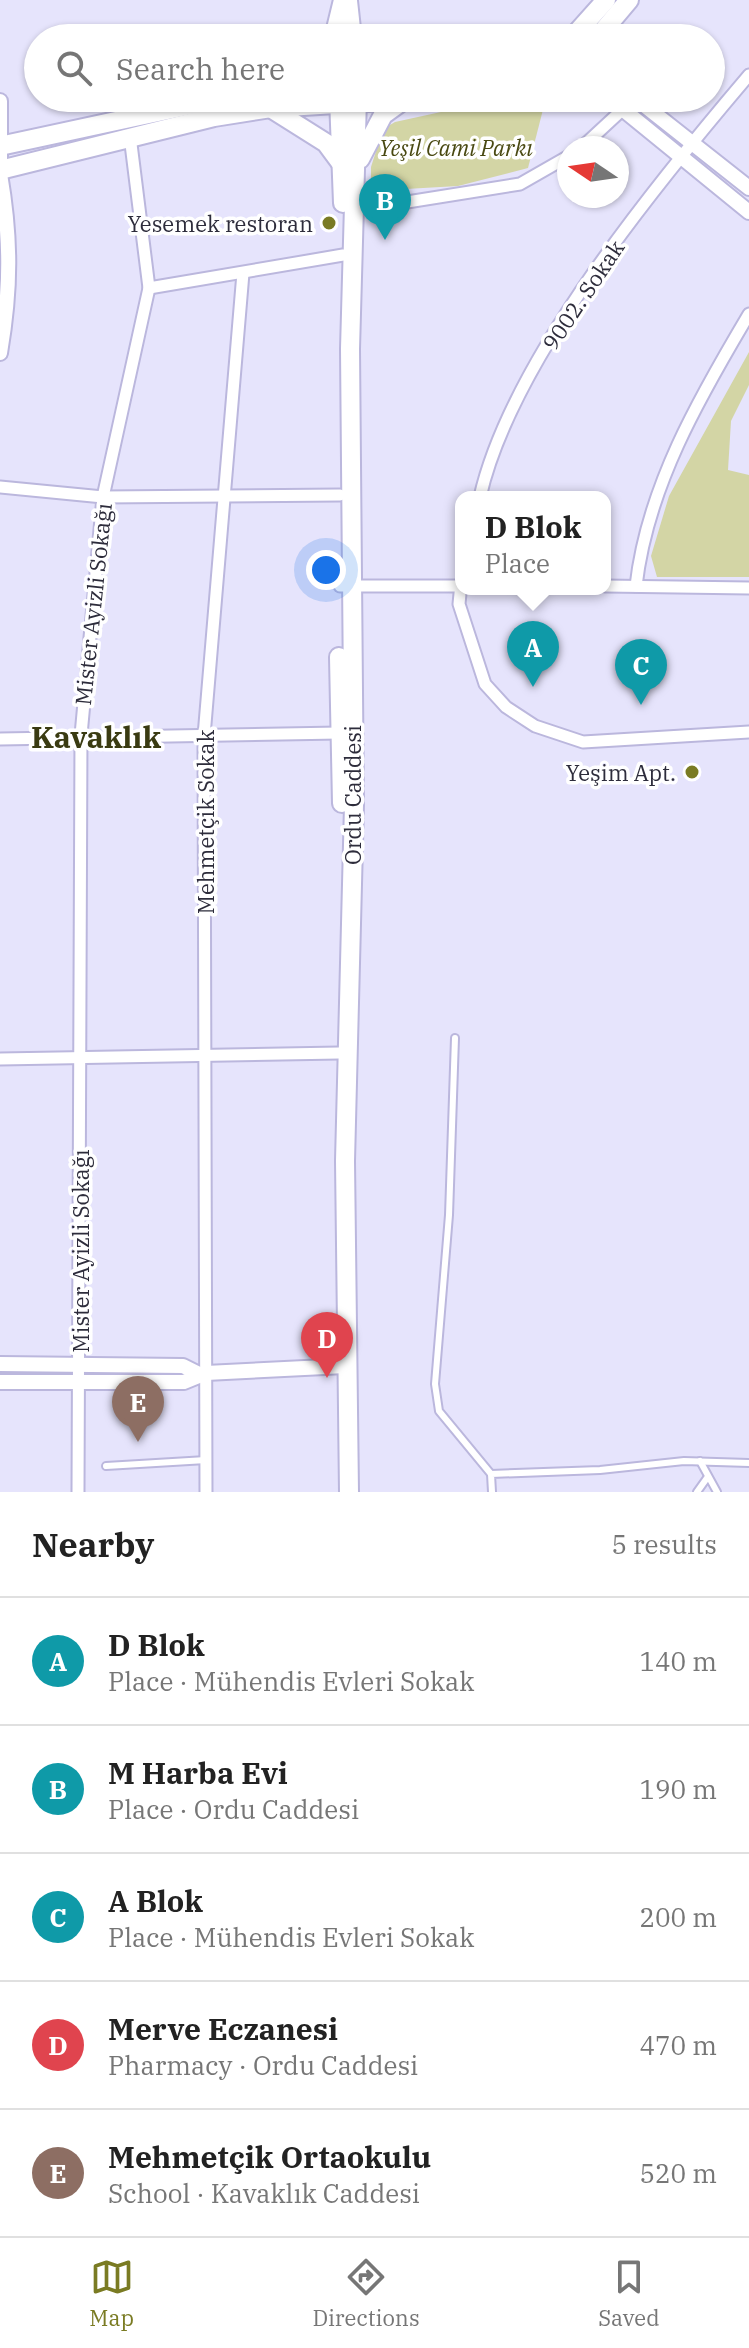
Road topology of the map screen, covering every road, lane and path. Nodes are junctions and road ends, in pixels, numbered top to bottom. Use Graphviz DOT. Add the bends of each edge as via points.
graph roads {
  1 [pos="345,0"];
  2 [pos="606,0"];
  3 [pos="629,0"];
  4 [pos="340,24"];
  5 [pos="585,24"];
  6 [pos="609,24"];
  7 [pos="749,75"];
  8 [pos="0,101"];
  9 [pos="725,103"];
  10 [pos="164,112"];
  11 [pos="251,112"];
  12 [pos="277,112"];
  13 [pos="348,112"];
  14 [pos="387,112"];
  15 [pos="622,112"];
  16 [pos="626,112"];
  17 [pos="653,112"];
  18 [pos="718,112"];
  19 [pos="130,136"];
  20 [pos="595,136"];
  21 [pos="692,142"];
  22 [pos="0,151"];
  23 [pos="681,156"];
  24 [pos="557,163"];
  25 [pos="350,166"];
  26 [pos="0,172"];
  27 [pos="749,188"];
  28 [pos="353,206"];
  29 [pos="749,212"];
  30 [pos="343,255"];
  31 [pos="243,273"];
  32 [pos="149,288"];
  33 [pos="749,314"];
  34 [pos="0,353"];
  35 [pos="0,487"];
  36 [pos="481,491"];
  37 [pos="340,495"];
  38 [pos="103,497"];
  39 [pos="222,497"];
  40 [pos="455,585"];
  41 [pos="345,586"];
  42 [pos="611,586"];
  43 [pos="636,586"];
  44 [pos="749,588"];
  45 [pos="460,595"];
  46 [pos="749,732"];
  47 [pos="339,733"];
  48 [pos="81,735"];
  49 [pos="204,736"];
  50 [pos="0,739"];
  51 [pos="455,1038"];
  52 [pos="339,1053"];
  53 [pos="205,1055"];
  54 [pos="79,1056"];
  55 [pos="0,1059"];
  56 [pos="0,1364"];
  57 [pos="81,1365"];
  58 [pos="340,1367"];
  59 [pos="202,1373"];
  60 [pos="0,1382"];
  61 [pos="77,1382"];
  62 [pos="206,1460"];
  63 [pos="700,1461"];
  64 [pos="749,1463"];
  65 [pos="106,1466"];
  66 [pos="491,1474"];
  67 [pos="707,1478"];
  68 [pos="78,1492"];
  69 [pos="206,1492"];
  70 [pos="341,1492"];
  71 [pos="349,1492"];
  72 [pos="492,1492"];
  73 [pos="697,1492"];
  74 [pos="717,1492"];
  1 -- 4 [label="main road"];
  2 -- 5 [label="main road"];
  3 -- 6 [label="main road"];
  7 -- 9 [label="street, 9002. Sokak"];
  8 -- 22 [label="street"];
  10 -- 22 [label="main road"];
  11 -- 19 [label="main road"];
  12 -- 25 [label="main road" via="326,143"];
  13 -- 25 [label="main road, Ordu Caddesi"];
  14 -- 25 [label="main road"];
  15 -- 20 [label="street"];
  16 -- 23 [label="street"];
  17 -- 21 [label="street"];
  18 -- 21 [label="street, 9002. Sokak"];
  19 -- 26 [label="main road"];
  19 -- 32 [label="street, Mister Ayizli Sokağı"];
  21 -- 23 [label="street, 9002. Sokak"];
  21 -- 27 [label="street"];
  23 -- 29 [label="street"];
  23 -- 36 [label="street, 9002. Sokak" via="537,365 487,467"];
  24 -- 28 [label="street" via="520,184"];
  25 -- 28 [label="main road, Ordu Caddesi"];
  25 -- 30 [label="main road, Ordu Caddesi"];
  26 -- 34 [label="street" via="10,232 10,280"];
  28 -- 41 [label="main road, Ordu Caddesi"];
  30 -- 31 [label="street"];
  30 -- 37 [label="main road, Ordu Caddesi"];
  31 -- 32 [label="street"];
  31 -- 39 [label="street, Mehmetçik Sokak"];
  32 -- 38 [label="street, Mister Ayizli Sokağı"];
  33 -- 43 [label="street" via="661,487 640,549"];
  35 -- 38 [label="street"];
  37 -- 39 [label="street"];
  37 -- 41 [label="main road, Ordu Caddesi"];
  38 -- 39 [label="street"];
  38 -- 48 [label="street, Mister Ayizli Sokağı"];
  39 -- 49 [label="street, Mehmetçik Sokak"];
  40 -- 41 [label="street"];
  41 -- 47 [label="main road, Ordu Caddesi"];
  41 -- 58 [label="main road, Ordu Caddesi" via="354,805"];
  42 -- 43 [label="street"];
  43 -- 44 [label="street"];
  45 -- 46 [label="street" via="485,684 506,707 535,726 583,742"];
  47 -- 49 [label="street"];
  47 -- 52 [label="main road, Ordu Caddesi"];
  48 -- 49 [label="street"];
  48 -- 50 [label="street"];
  48 -- 54 [label="street, Mister Ayizli Sokağı"];
  49 -- 53 [label="street, Mehmetçik Sokak"];
  51 -- 66 [label="lane" via="449,1215 435,1384 439,1411"];
  52 -- 53 [label="street"];
  52 -- 58 [label="main road, Ordu Caddesi"];
  53 -- 54 [label="street"];
  53 -- 59 [label="street, Mehmetçik Sokak"];
  54 -- 55 [label="street"];
  54 -- 57 [label="street, Mister Ayizli Sokağı"];
  56 -- 57 [label="street"];
  57 -- 59 [label="street" via="183,1366"];
  57 -- 61 [label="street, Mister Ayizli Sokağı"];
  58 -- 59 [label="street"];
  58 -- 70 [label="main road, Ordu Caddesi"];
  58 -- 71 [label="main road, Ordu Caddesi"];
  59 -- 61 [label="street" via="184,1382"];
  59 -- 62 [label="street, Mehmetçik Sokak"];
  60 -- 61 [label="street"];
  61 -- 68 [label="street, Mister Ayizli Sokağı"];
  62 -- 65 [label="lane"];
  62 -- 69 [label="street, Mehmetçik Sokak"];
  63 -- 64 [label="lane"];
  63 -- 66 [label="lane"];
  63 -- 67 [label="lane"];
  66 -- 72 [label="lane"];
  67 -- 73 [label="lane"];
  67 -- 74 [label="lane"];
}
